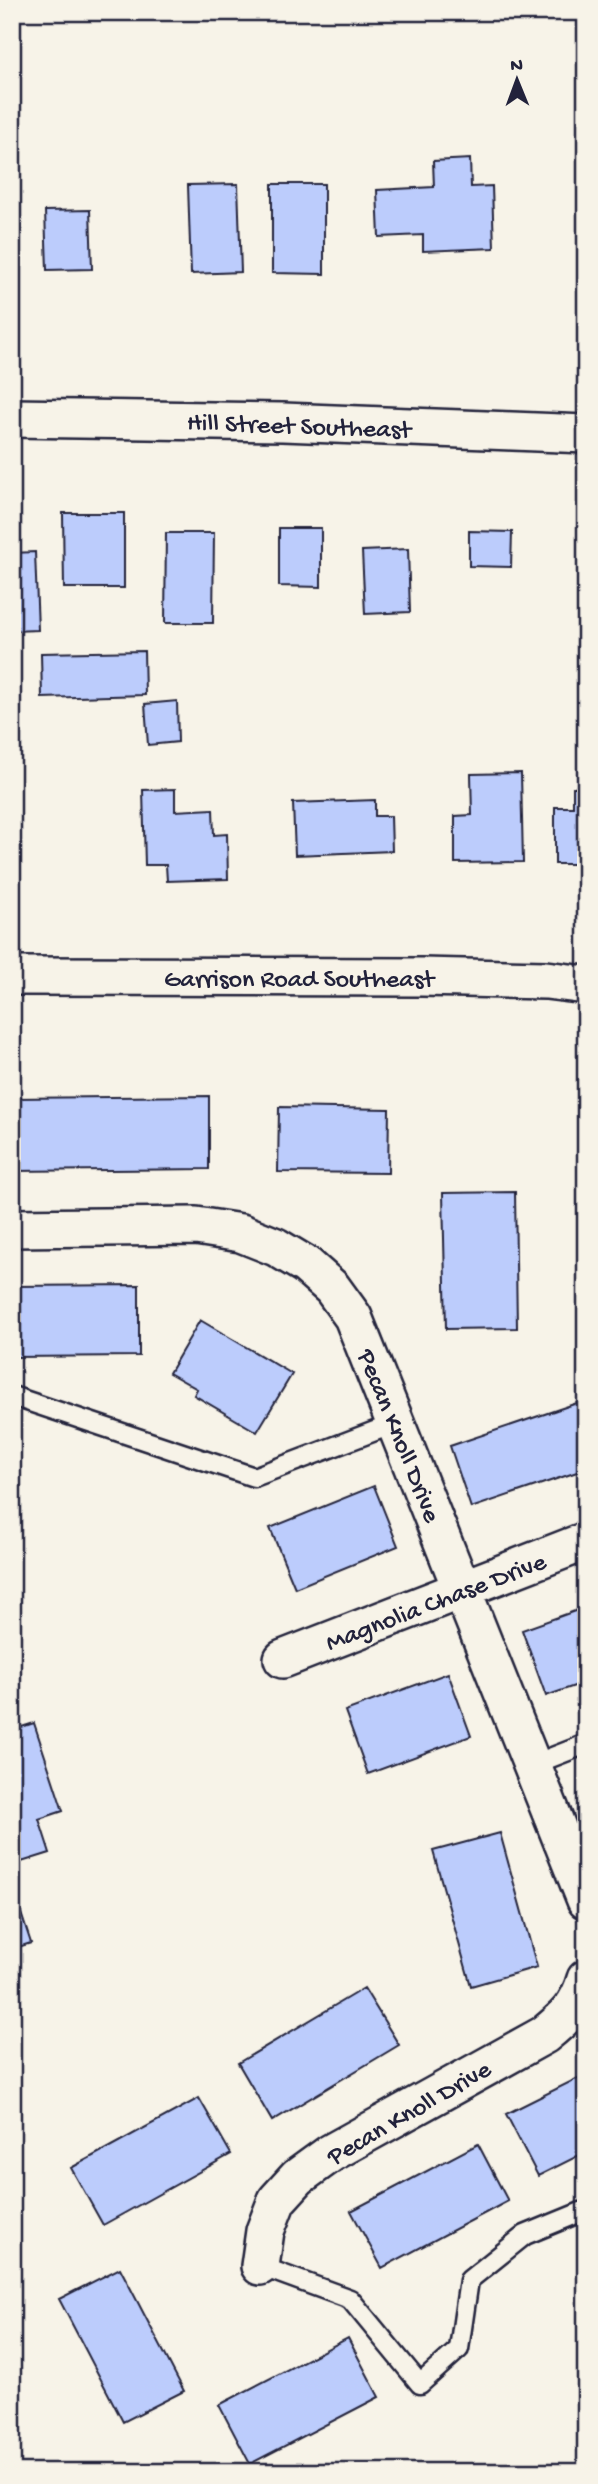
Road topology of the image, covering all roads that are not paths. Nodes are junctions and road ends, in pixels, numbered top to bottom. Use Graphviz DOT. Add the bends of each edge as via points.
graph roads {
  1 [pos="12,418"];
  2 [pos="586,434"];
  3 [pos="12,976"];
  4 [pos="586,985"];
  5 [pos="12,1228"];
  6 [pos="12,1396"];
  7 [pos="396,1423"];
  8 [pos="586,1541"];
  9 [pos="463,1590"];
  10 [pos="283,1659"];
  11 [pos="586,1744"];
  12 [pos="532,1765"];
  13 [pos="586,1900"];
  14 [pos="586,1979"];
  15 [pos="586,2210"];
  16 [pos="260,2266"];
  1 -- 2 [label="street, Hill Street Southeast" via="283,422"];
  3 -- 4 [label="street, Garrison Road Southeast" via="422,977"];
  5 -- 7 [label="street, Pecan Knoll Drive" via="196,1226 241,1233 276,1247 332,1288 353,1317"];
  6 -- 7 [label="lane" via="254,1477"];
  7 -- 9 [label="street, Pecan Knoll Drive"];
  8 -- 9 [label="street, Magnolia Chase Drive"];
  9 -- 10 [label="street, Magnolia Chase Drive"];
  9 -- 12 [label="street, Pecan Knoll Drive"];
  11 -- 12 [label="lane"];
  12 -- 13 [label="street, Pecan Knoll Drive"];
  14 -- 16 [label="street, Pecan Knoll Drive" via="580,1998 565,2018 544,2035 331,2153 298,2177 277,2200 265,2231"];
  15 -- 16 [label="lane" via="525,2235 469,2280 459,2348 420,2384 350,2298"];
}
